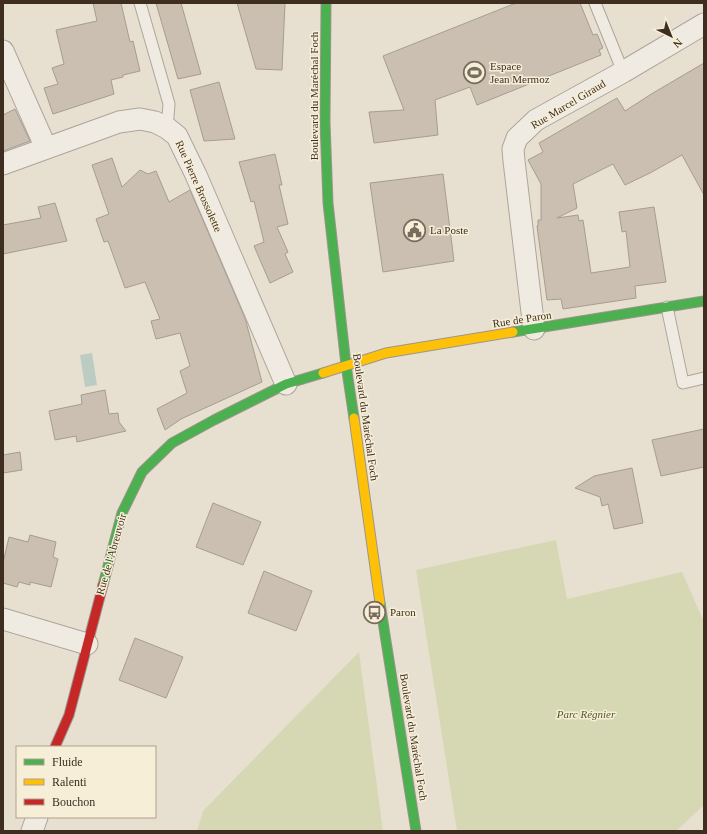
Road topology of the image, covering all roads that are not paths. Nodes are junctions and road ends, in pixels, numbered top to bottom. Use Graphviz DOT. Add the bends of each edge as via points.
graph roads {
  1 [pos="140,3"];
  2 [pos="326,3"];
  3 [pos="595,3"];
  4 [pos="704,24"];
  5 [pos="3,51"];
  6 [pos="623,72"];
  7 [pos="167,128"];
  8 [pos="46,148"];
  9 [pos="3,164"];
  10 [pos="704,300"];
  11 [pos="667,307"];
  12 [pos="534,329"];
  13 [pos="346,365"];
  14 [pos="704,378"];
  15 [pos="286,384"];
  16 [pos="3,619"];
  17 [pos="87,644"];
  18 [pos="55,746"];
  19 [pos="37,818"];
  20 [pos="32,831"];
  21 [pos="416,831"];
  1 -- 7 [label="lane" via="169,104"];
  2 -- 13 [label="street, Boulevard du Maréchal Foch" via="325,122 328,203"];
  3 -- 6 [label="lane"];
  4 -- 6 [label="street, Rue Marcel Giraud"];
  5 -- 8 [label="street"];
  6 -- 12 [label="street, Rue Marcel Giraud" via="536,120 517,138 513,149"];
  7 -- 8 [label="street, Rue Pierre Brossolette" via="140,119 120,122"];
  7 -- 15 [label="street, Rue Pierre Brossolette" via="177,136 196,175"];
  8 -- 9 [label="street, Rue Pierre Brossolette"];
  10 -- 11 [label="street, Rue de Paron"];
  11 -- 12 [label="street, Rue de Paron"];
  11 -- 14 [label="lane" via="683,383"];
  12 -- 13 [label="street, Rue de Paron" via="386,353"];
  13 -- 15 [label="street, Rue de l'Abreuvoir"];
  13 -- 21 [label="street, Boulevard du Maréchal Foch"];
  15 -- 17 [label="street, Rue de l'Abreuvoir" via="172,443 142,472 122,513"];
  16 -- 17 [label="street"];
  17 -- 18 [label="street, Rue de l'Abreuvoir" via="68,715"];
  19 -- 20 [label="street"];
}
